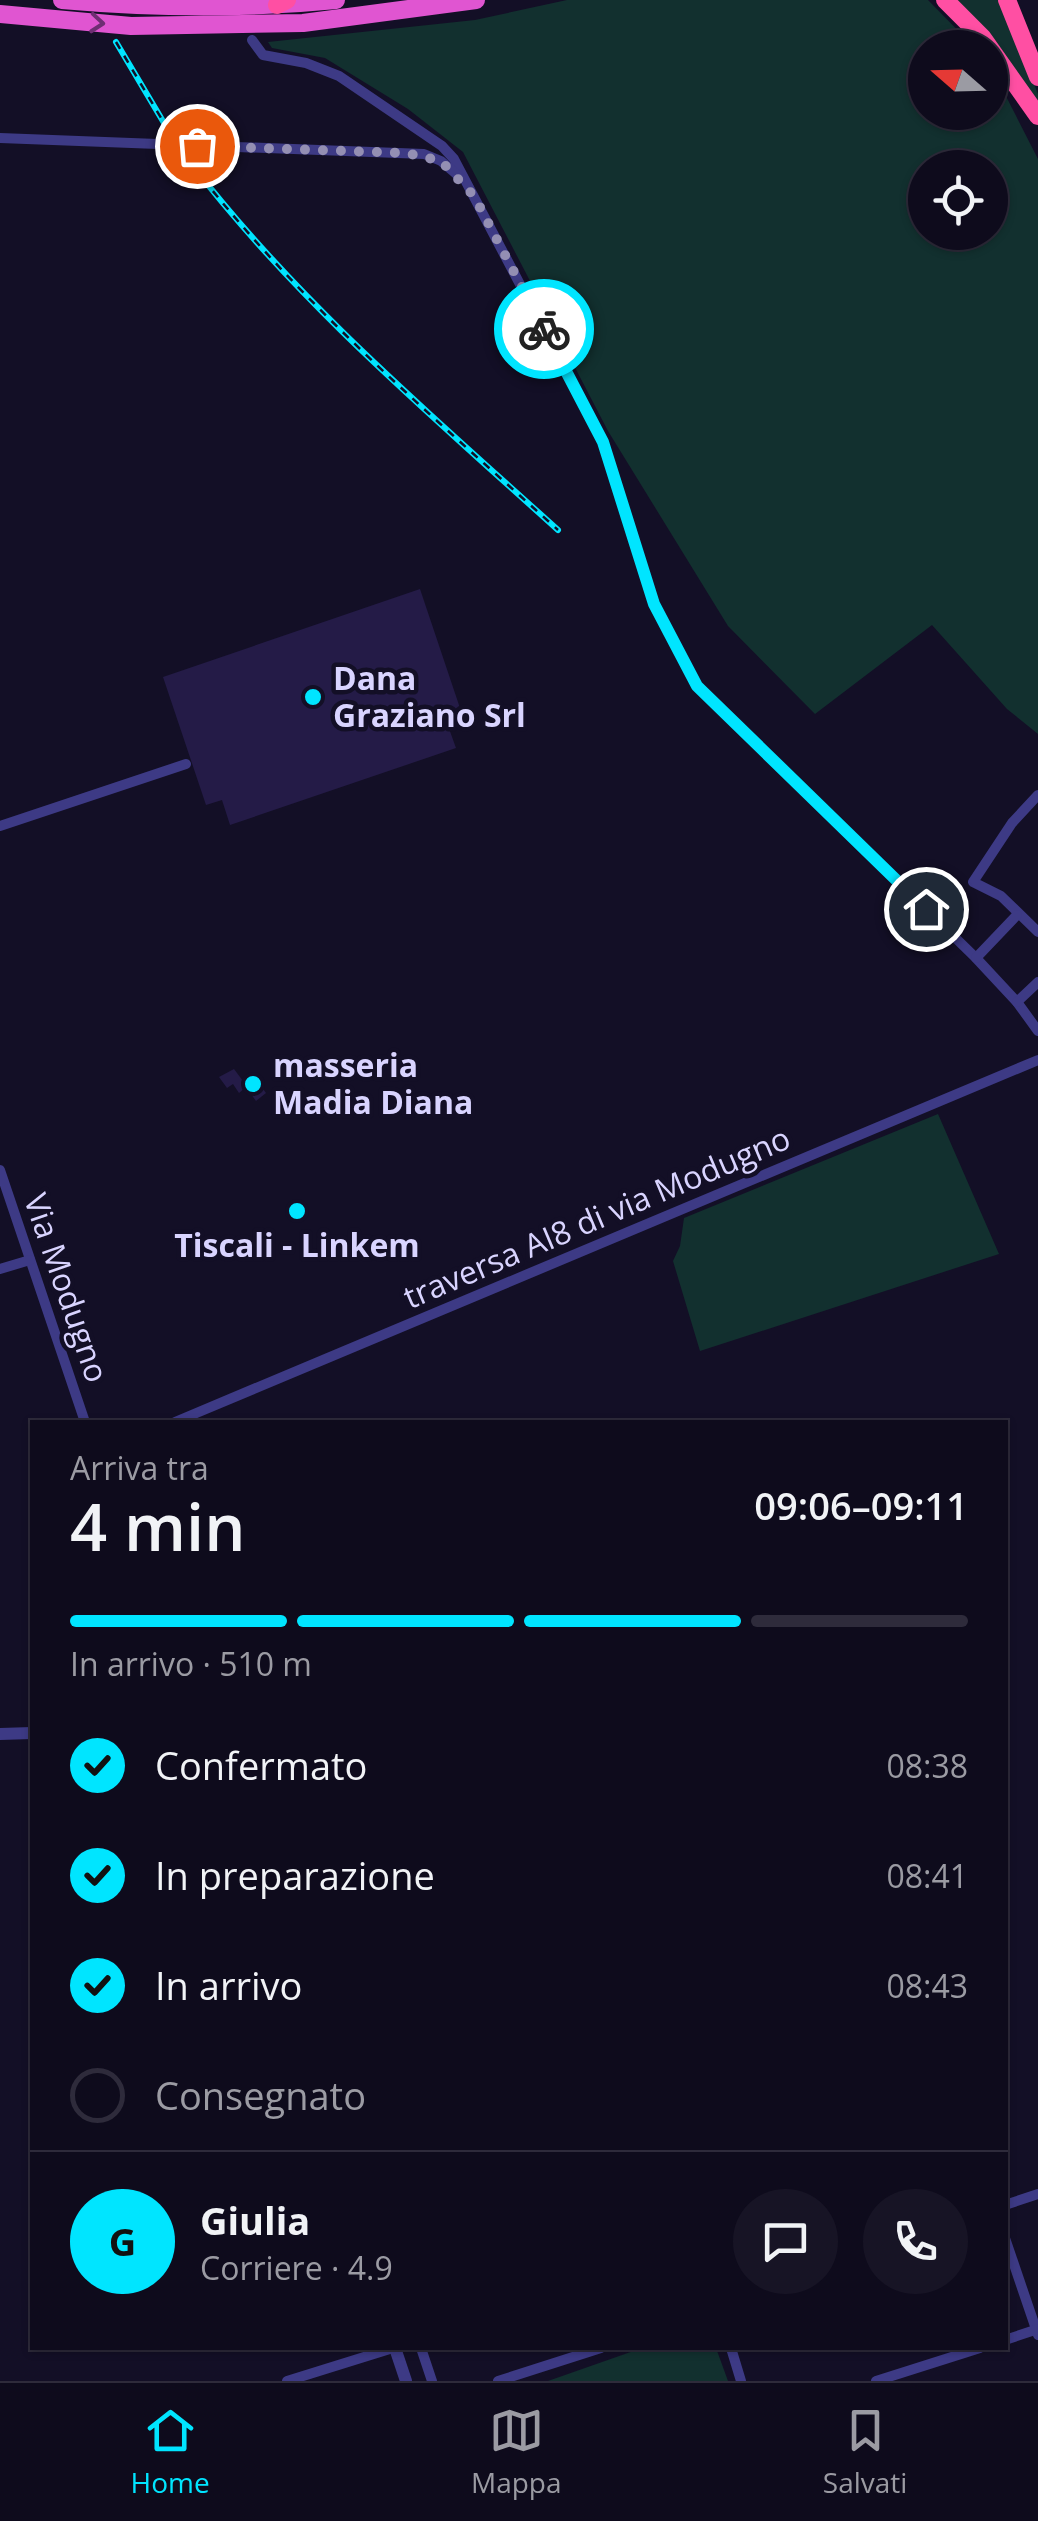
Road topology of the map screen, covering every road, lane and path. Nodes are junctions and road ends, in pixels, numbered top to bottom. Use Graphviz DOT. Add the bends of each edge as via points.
graph roads {
  1 [pos="62,0"];
  2 [pos="336,0"];
  3 [pos="476,0"];
  4 [pos="945,0"];
  5 [pos="1007,0"];
  6 [pos="1016,0"];
  7 [pos="282,2"];
  8 [pos="0,14"];
  9 [pos="252,40"];
  10 [pos="1038,53"];
  11 [pos="1038,78"];
  12 [pos="1038,116"];
  13 [pos="0,138"];
  14 [pos="465,181"];
  15 [pos="186,764"];
  16 [pos="1038,795"];
  17 [pos="0,826"];
  18 [pos="1017,914"];
  19 [pos="1038,932"];
  20 [pos="976,958"];
  21 [pos="1038,982"];
  22 [pos="1017,1002"];
  23 [pos="1038,1032"];
  24 [pos="1038,1060"];
  25 [pos="0,1170"];
  26 [pos="30,1260"];
  27 [pos="0,1270"];
  28 [pos="84,1420"];
  29 [pos="180,1420"];
  30 [pos="30,1733"];
  31 [pos="0,1734"];
  32 [pos="1038,2194"];
  33 [pos="1008,2205"];
  34 [pos="1008,2247"];
  35 [pos="1037,2331"];
  36 [pos="1008,2339"];
  37 [pos="388,2350"];
  38 [pos="395,2350"];
  39 [pos="423,2350"];
  40 [pos="595,2350"];
  41 [pos="731,2350"];
  42 [pos="974,2350"];
  43 [pos="287,2381"];
  44 [pos="406,2381"];
  45 [pos="432,2381"];
  46 [pos="498,2381"];
  47 [pos="741,2381"];
  48 [pos="876,2381"];
  1 -- 7 [label="highway"];
  2 -- 7 [label="highway"];
  8 -- 3 [label="highway, one-way" via="131,26 302,23"];
  4 -- 12 [label="highway" via="982,37"];
  5 -- 11 [label="highway"];
  6 -- 10 [label="highway"];
  9 -- 14 [label="street" via="263,55 339,76 442,146"];
  13 -- 14 [label="street" via="424,154"];
  14 -- 20 [label="street" via="603,442 654,604 697,686"];
  15 -- 17 [label="street"];
  16 -- 18 [label="street" via="973,882"];
  18 -- 19 [label="street"];
  18 -- 20 [label="street"];
  20 -- 22 [label="street"];
  21 -- 22 [label="street"];
  22 -- 23 [label="street"];
  24 -- 29 [label="street, traversa AI8 di via Modugno"];
  25 -- 26 [label="street, Via Modugno"];
  26 -- 27 [label="street"];
  26 -- 28 [label="street, Via Modugno"];
  30 -- 31 [label="street"];
  32 -- 33 [label="street"];
  34 -- 35 [label="street"];
  35 -- 36 [label="street"];
  37 -- 43 [label="street"];
  38 -- 44 [label="street"];
  39 -- 45 [label="street"];
  40 -- 46 [label="street"];
  41 -- 47 [label="street"];
  42 -- 48 [label="street"];
}
